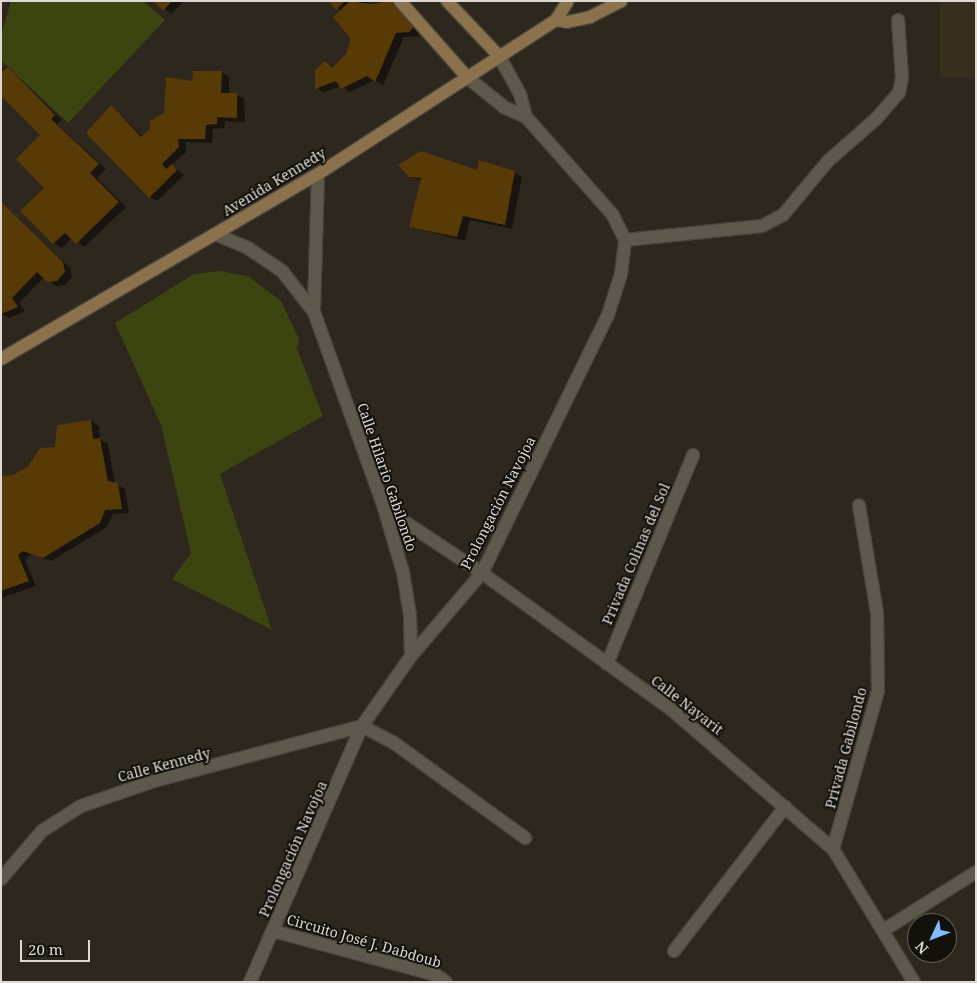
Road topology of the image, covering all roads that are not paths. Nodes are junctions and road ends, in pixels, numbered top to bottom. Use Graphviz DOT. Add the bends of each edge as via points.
graph roads {
  1 [pos="400,1"];
  2 [pos="447,1"];
  3 [pos="568,1"];
  4 [pos="621,1"];
  5 [pos="556,20"];
  6 [pos="898,20"];
  7 [pos="498,56"];
  8 [pos="467,77"];
  9 [pos="526,117"];
  10 [pos="318,174"];
  11 [pos="215,234"];
  12 [pos="625,240"];
  13 [pos="314,312"];
  14 [pos="1,359"];
  15 [pos="693,455"];
  16 [pos="859,506"];
  17 [pos="384,508"];
  18 [pos="482,574"];
  19 [pos="412,656"];
  20 [pos="606,664"];
  21 [pos="362,726"];
  22 [pos="784,807"];
  23 [pos="525,838"];
  24 [pos="834,849"];
  25 [pos="976,872"];
  26 [pos="1,879"];
  27 [pos="884,930"];
  28 [pos="273,931"];
  29 [pos="674,951"];
  30 [pos="250,982"];
  31 [pos="446,982"];
  32 [pos="914,982"];
  1 -- 8 [label="street"];
  2 -- 7 [label="street"];
  3 -- 5 [label="street, Avenida Kennedy"];
  4 -- 5 [label="street" via="590,18 567,22"];
  5 -- 7 [label="street, Avenida Kennedy"];
  6 -- 12 [label="street" via="902,78 899,93 876,119 828,161 783,215 762,226"];
  7 -- 8 [label="street, Avenida Kennedy"];
  7 -- 9 [label="street" via="520,94"];
  8 -- 9 [label="street" via="504,107"];
  8 -- 10 [label="street, Avenida Kennedy"];
  9 -- 12 [label="street" via="613,215"];
  10 -- 11 [label="street, Avenida Kennedy"];
  10 -- 13 [label="street, Calle Hilario Gabilondo"];
  11 -- 13 [label="street, Calle Hilario Gabilondo" via="248,248 282,272"];
  11 -- 14 [label="street, Avenida Kennedy"];
  12 -- 18 [label="street, Prolongación Navojoa" via="621,274 608,315"];
  13 -- 17 [label="street, Calle Hilario Gabilondo"];
  15 -- 20 [label="street, Privada Colinas del Sol"];
  16 -- 24 [label="street, Privada Gabilondo" via="877,613 878,692"];
  17 -- 18 [label="street, Calle Nayarit"];
  17 -- 19 [label="street, Calle Hilario Gabilondo" via="403,572"];
  18 -- 19 [label="street, Prolongación Navojoa"];
  18 -- 20 [label="street, Calle Nayarit"];
  19 -- 21 [label="street, Prolongación Navojoa"];
  20 -- 22 [label="street, Calle Nayarit" via="673,711"];
  21 -- 23 [label="street" via="394,743"];
  21 -- 26 [label="street, Calle Kennedy" via="154,781 82,806 42,831"];
  21 -- 28 [label="street, Prolongación Navojoa"];
  22 -- 24 [label="street, Calle Nayarit"];
  22 -- 29 [label="street"];
  24 -- 27 [label="street, Calle Nayarit"];
  25 -- 27 [label="street"];
  27 -- 32 [label="street, Calle Nayarit"];
  28 -- 30 [label="street, Prolongación Navojoa"];
  28 -- 31 [label="street, Circuito José J. Dabdoub" via="436,974"];
}
